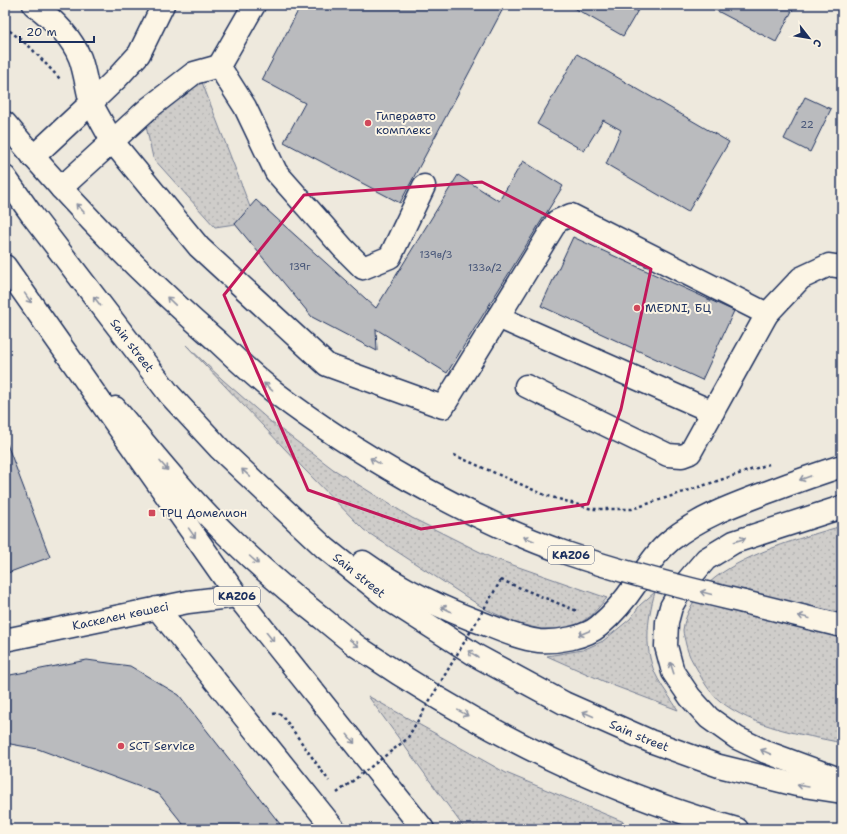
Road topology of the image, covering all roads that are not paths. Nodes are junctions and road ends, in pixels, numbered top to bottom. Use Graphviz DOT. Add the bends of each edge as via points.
graph roads {
  1 [pos="34,5"];
  2 [pos="163,5"];
  3 [pos="254,5"];
  4 [pos="219,66"];
  5 [pos="85,108"];
  6 [pos="5,123"];
  7 [pos="112,141"];
  8 [pos="33,157"];
  9 [pos="5,177"];
  10 [pos="424,186"];
  11 [pos="61,188"];
  12 [pos="5,266"];
  13 [pos="842,267"];
  14 [pos="767,314"];
  15 [pos="498,317"];
  16 [pos="66,351"];
  17 [pos="526,386"];
  18 [pos="713,412"];
  19 [pos="842,466"];
  20 [pos="274,500"];
  21 [pos="842,507"];
  22 [pos="236,596"];
  23 [pos="157,608"];
  24 [pos="842,626"];
  25 [pos="5,640"];
  26 [pos="842,780"];
  27 [pos="842,792"];
  28 [pos="334,829"];
  29 [pos="423,829"];
  30 [pos="737,829"];
  1 -- 5 [label="main road" via="68,36 80,58"];
  2 -- 5 [label="main road" via="139,54"];
  3 -- 4 [label="main road"];
  4 -- 7 [label="main road" via="194,73"];
  4 -- 10 [label="main road" via="245,107 276,172 363,268 390,257"];
  5 -- 7 [label="main road"];
  5 -- 8 [label="main road"];
  6 -- 8 [label="main road, KАZ06"];
  7 -- 11 [label="main road"];
  7 -- 15 [label="main road" via="199,247 327,364 443,407"];
  8 -- 11 [label="main road, KАZ06"];
  20 -- 9 [label="main road, Sain street, one-way" via="220,449 170,395"];
  24 -- 11 [label="main road, KАZ06, one-way, bridge" via="658,581 565,553 483,519 409,480 327,430 276,393 183,312 125,256"];
  12 -- 16 [label="main road, KАZ06, one-way"];
  13 -- 14 [label="main road" via="828,265 801,278"];
  14 -- 15 [label="main road" via="571,215 557,221"];
  14 -- 18 [label="main road"];
  15 -- 18 [label="main road"];
  16 -- 22 [label="main road, KАZ06, one-way"];
  16 -- 30 [label="main road, one-way" via="231,540 288,592 357,646 449,705 542,756 629,794 699,819"];
  17 -- 18 [label="main road" via="668,455 682,456 690,453"];
  19 -- 20 [label="main road, one-way" via="726,508 698,521 670,541 615,611 598,627 559,641 538,641 511,634 453,613 383,576"];
  27 -- 20 [label="main road, Sain street, one-way" via="797,785 719,766 650,741 564,703 476,656 391,601 325,548"];
  26 -- 21 [label="main road, one-way" via="766,752 737,738 709,718 690,697 673,672 666,646 667,622 671,607 683,586 706,559 734,542"];
  22 -- 23 [label="main road, Каскелен көшесі"];
  22 -- 29 [label="main road, KАZ06, one-way"];
  23 -- 25 [label="main road, Каскелен көшесі"];
  23 -- 28 [label="main road"];
}
